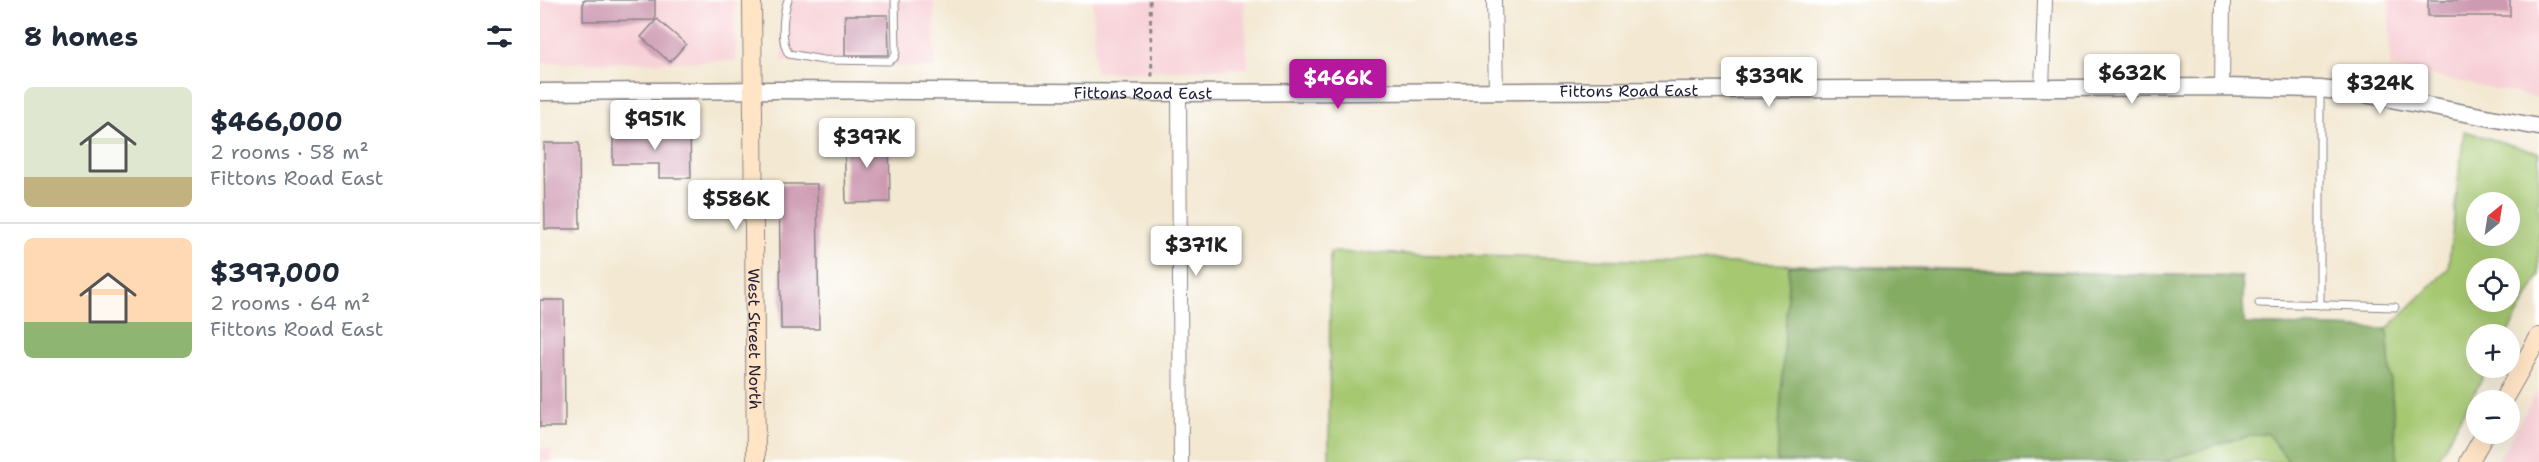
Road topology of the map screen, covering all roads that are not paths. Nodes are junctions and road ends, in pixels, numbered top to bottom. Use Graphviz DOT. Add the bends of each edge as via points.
graph roads {
  1 [pos="753,0"];
  2 [pos="788,0"];
  3 [pos="895,0"];
  4 [pos="1494,0"];
  5 [pos="2046,0"];
  6 [pos="2223,0"];
  7 [pos="2222,87"];
  8 [pos="2042,89"];
  9 [pos="2320,89"];
  10 [pos="752,90"];
  11 [pos="540,92"];
  12 [pos="1496,92"];
  13 [pos="1179,93"];
  14 [pos="2539,127"];
  15 [pos="2259,303"];
  16 [pos="2320,304"];
  17 [pos="2395,307"];
  18 [pos="2539,337"];
  19 [pos="2509,390"];
  20 [pos="2479,444"];
  21 [pos="756,462"];
  22 [pos="1181,462"];
  23 [pos="2469,462"];
  1 -- 10 [label="main road, West Street North"];
  2 -- 3 [label="lane" via="785,46 789,54 823,60 889,61 896,52"];
  4 -- 12 [label="street"];
  5 -- 8 [label="street"];
  6 -- 7 [label="street"];
  7 -- 8 [label="street, Fittons Road East"];
  7 -- 9 [label="street, Fittons Road East"];
  8 -- 12 [label="street, Fittons Road East"];
  9 -- 14 [label="street, Fittons Road East"];
  9 -- 16 [label="lane"];
  10 -- 11 [label="street, Fittons Road East"];
  10 -- 13 [label="street, Fittons Road East"];
  10 -- 21 [label="main road, West Street North"];
  12 -- 13 [label="street, Fittons Road East"];
  13 -- 22 [label="street"];
  15 -- 16 [label="lane"];
  16 -- 17 [label="lane"];
  18 -- 19 [label="main road"];
  20 -- 23 [label="main road"];
}
